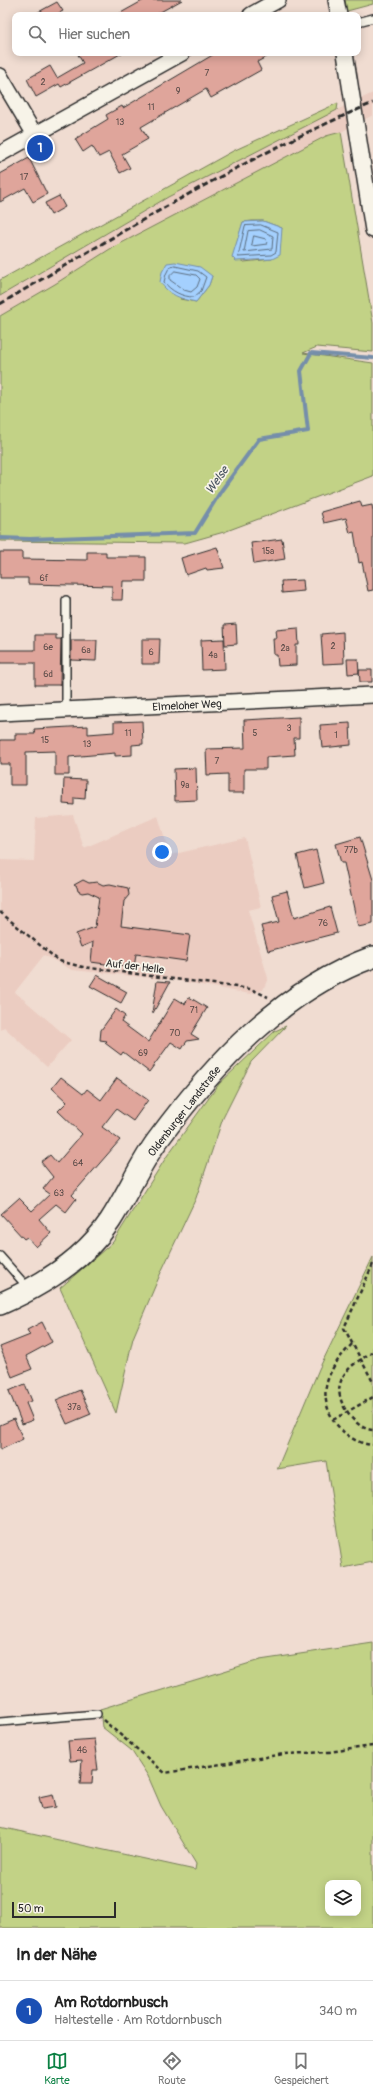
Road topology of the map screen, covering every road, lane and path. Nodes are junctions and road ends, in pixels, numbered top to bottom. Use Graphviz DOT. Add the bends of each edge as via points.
graph roads {
  1 [pos="278,0"];
  2 [pos="336,0"];
  3 [pos="256,12"];
  4 [pos="338,12"];
  5 [pos="373,18"];
  6 [pos="361,21"];
  7 [pos="177,56"];
  8 [pos="345,56"];
  9 [pos="0,76"];
  10 [pos="35,135"];
  11 [pos="0,154"];
  12 [pos="373,230"];
  13 [pos="66,600"];
  14 [pos="373,695"];
  15 [pos="66,710"];
  16 [pos="0,713"];
  17 [pos="0,912"];
  18 [pos="373,957"];
  19 [pos="279,1010"];
  20 [pos="0,1256"];
  21 [pos="373,1264"];
  22 [pos="31,1290"];
  23 [pos="0,1304"];
  24 [pos="352,1344"];
  25 [pos="373,1352"];
  26 [pos="360,1359"];
  27 [pos="373,1382"];
  28 [pos="373,1398"];
  29 [pos="346,1413"];
  30 [pos="333,1420"];
  31 [pos="373,1430"];
  32 [pos="373,1445"];
  33 [pos="97,1714"];
  34 [pos="0,1722"];
  35 [pos="373,1746"];
  1 -- 3 [label="street"];
  2 -- 4 [label="street"];
  5 -- 6 [label="lane"];
  7 -- 10 [label="street"];
  8 -- 12 [label="street"];
  9 -- 10 [label="street"];
  10 -- 11 [label="street"];
  13 -- 15 [label="lane"];
  14 -- 15 [label="street, Elmeloher Weg"];
  15 -- 16 [label="street, Elmeloher Weg"];
  17 -- 19 [label="path, Auf der Helle" via="59,961 83,967 251,989 271,999"];
  18 -- 19 [label="main road, Oldenburger Landstraße" via="324,980"];
  19 -- 22 [label="main road, Oldenburger Landstraße" via="206,1079 158,1141 109,1223 58,1273"];
  20 -- 22 [label="lane"];
  21 -- 24 [label="path" via="344,1328"];
  22 -- 23 [label="main road, Oldenburger Landstraße"];
  24 -- 26 [label="path"];
  24 -- 30 [label="path" via="337,1360 327,1380 326,1401"];
  25 -- 26 [label="path"];
  26 -- 27 [label="path"];
  26 -- 29 [label="path" via="348,1369 340,1382 341,1398"];
  28 -- 29 [label="path"];
  29 -- 30 [label="path"];
  29 -- 31 [label="path" via="357,1423"];
  30 -- 32 [label="path" via="346,1436 366,1445"];
  33 -- 34 [label="lane"];
  33 -- 35 [label="path" via="165,1773 284,1754 329,1752"];
}
